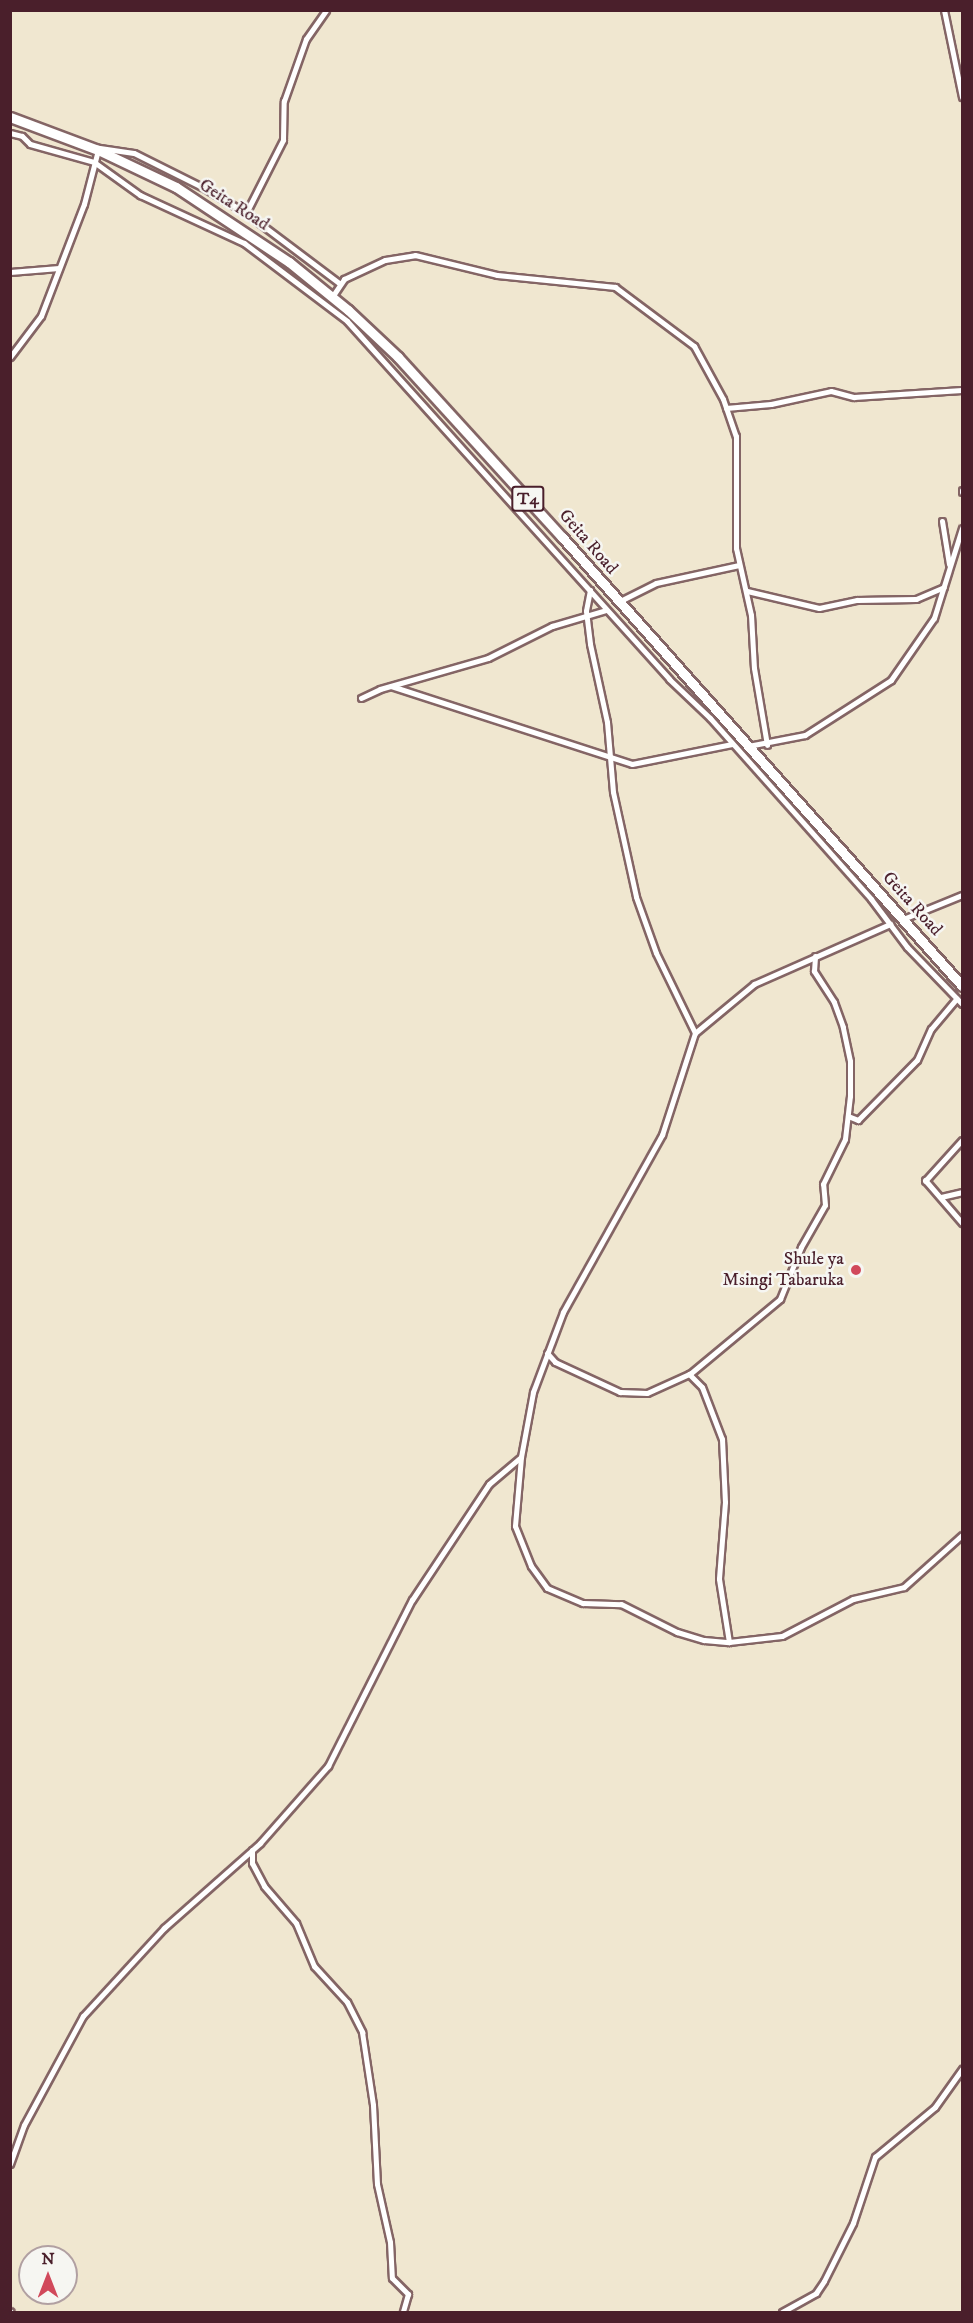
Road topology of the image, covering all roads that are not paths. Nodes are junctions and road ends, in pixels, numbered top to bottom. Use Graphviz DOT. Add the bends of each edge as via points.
graph roads {
  1 [pos="326,10"];
  2 [pos="944,10"];
  3 [pos="963,97"];
  4 [pos="10,117"];
  5 [pos="10,133"];
  6 [pos="94,149"];
  7 [pos="94,162"];
  8 [pos="246,213"];
  9 [pos="59,268"];
  10 [pos="10,272"];
  11 [pos="339,283"];
  12 [pos="332,297"];
  13 [pos="10,357"];
  14 [pos="963,390"];
  15 [pos="726,408"];
  16 [pos="942,521"];
  17 [pos="963,528"];
  18 [pos="739,565"];
  19 [pos="949,566"];
  20 [pos="944,587"];
  21 [pos="590,590"];
  22 [pos="747,591"];
  23 [pos="618,602"];
  24 [pos="606,610"];
  25 [pos="586,616"];
  26 [pos="391,686"];
  27 [pos="361,698"];
  28 [pos="732,744"];
  29 [pos="767,745"];
  30 [pos="746,746"];
  31 [pos="610,758"];
  32 [pos="963,895"];
  33 [pos="903,918"];
  34 [pos="890,924"];
  35 [pos="815,956"];
  36 [pos="963,986"];
  37 [pos="957,998"];
  38 [pos="963,1004"];
  39 [pos="695,1033"];
  40 [pos="848,1116"];
  41 [pos="963,1140"];
  42 [pos="963,1192"];
  43 [pos="941,1197"];
  44 [pos="963,1223"];
  45 [pos="547,1353"];
  46 [pos="689,1374"];
  47 [pos="521,1457"];
  48 [pos="963,1535"];
  49 [pos="729,1642"];
  50 [pos="252,1850"];
  51 [pos="963,2069"];
  52 [pos="10,2164"];
  53 [pos="404,2313"];
  54 [pos="782,2313"];
  1 -- 8 [label="street" via="306,39 284,101 283,140"];
  2 -- 3 [label="street"];
  4 -- 6 [label="highway, Geita Road / T4"];
  5 -- 7 [label="street" via="30,144"];
  6 -- 7 [label="street"];
  6 -- 8 [label="street" via="104,146 134,153"];
  6 -- 12 [label="highway, Geita Road / T4" via="143,170 213,210"];
  7 -- 9 [label="street" via="84,204"];
  7 -- 21 [label="street" via="140,195 256,249 339,315"];
  8 -- 11 [label="street"];
  9 -- 10 [label="street"];
  9 -- 13 [label="street" via="41,316"];
  11 -- 12 [label="street"];
  11 -- 15 [label="street" via="385,260 408,255 454,262 497,275 615,287 694,346"];
  12 -- 23 [label="highway, Geita Road / T4" via="398,357"];
  14 -- 15 [label="street" via="854,397 831,391 771,404"];
  15 -- 18 [label="street" via="736,436 734,524"];
  16 -- 19 [label="street"];
  17 -- 19 [label="street"];
  18 -- 22 [label="street"];
  18 -- 23 [label="street" via="656,583"];
  19 -- 20 [label="street"];
  20 -- 22 [label="street" via="916,599 857,600 819,608"];
  20 -- 29 [label="street" via="934,618 920,643 884,686 806,735"];
  21 -- 24 [label="street"];
  21 -- 25 [label="street"];
  22 -- 29 [label="street"];
  23 -- 30 [label="highway, Geita Road / T4"];
  24 -- 25 [label="street"];
  24 -- 28 [label="street"];
  25 -- 26 [label="street" via="552,626 488,658"];
  25 -- 31 [label="street" via="604,700"];
  26 -- 27 [label="street"];
  26 -- 31 [label="street"];
  28 -- 31 [label="street" via="632,764"];
  28 -- 34 [label="street"];
  29 -- 30 [label="street"];
  30 -- 33 [label="highway, Geita Road / T4"];
  31 -- 39 [label="street" via="613,792 640,909"];
  32 -- 33 [label="street"];
  33 -- 36 [label="highway, Geita Road / T4"];
  34 -- 35 [label="street"];
  34 -- 37 [label="street"];
  35 -- 39 [label="street" via="754,984"];
  35 -- 40 [label="street" via="814,971 837,1008 848,1052"];
  37 -- 38 [label="street"];
  37 -- 40 [label="street" via="931,1029 917,1060 858,1120"];
  39 -- 45 [label="street" via="662,1135 567,1302"];
  40 -- 46 [label="street" via="845,1139 823,1184 825,1205 801,1246 780,1299"];
  41 -- 43 [label="street" via="925,1180"];
  42 -- 43 [label="street"];
  43 -- 44 [label="street"];
  45 -- 46 [label="street" via="555,1362 620,1392 647,1393"];
  45 -- 47 [label="street" via="530,1402"];
  46 -- 49 [label="street" via="702,1387 722,1439 725,1502 719,1579 721,1614"];
  47 -- 49 [label="street" via="516,1530 531,1566 550,1590 583,1603 621,1604 686,1635"];
  47 -- 50 [label="street" via="489,1484 412,1600 328,1766"];
  48 -- 49 [label="street" via="904,1587 853,1599 787,1634"];
  50 -- 52 [label="street" via="164,1929 83,2016 24,2125"];
  50 -- 53 [label="street" via="252,1863 264,1886 296,1923 314,1966 347,2002 362,2032 374,2105 377,2184 390,2242 393,2278 408,2294"];
  51 -- 54 [label="street" via="935,2107 875,2157 853,2223 824,2281 816,2293"];
}
